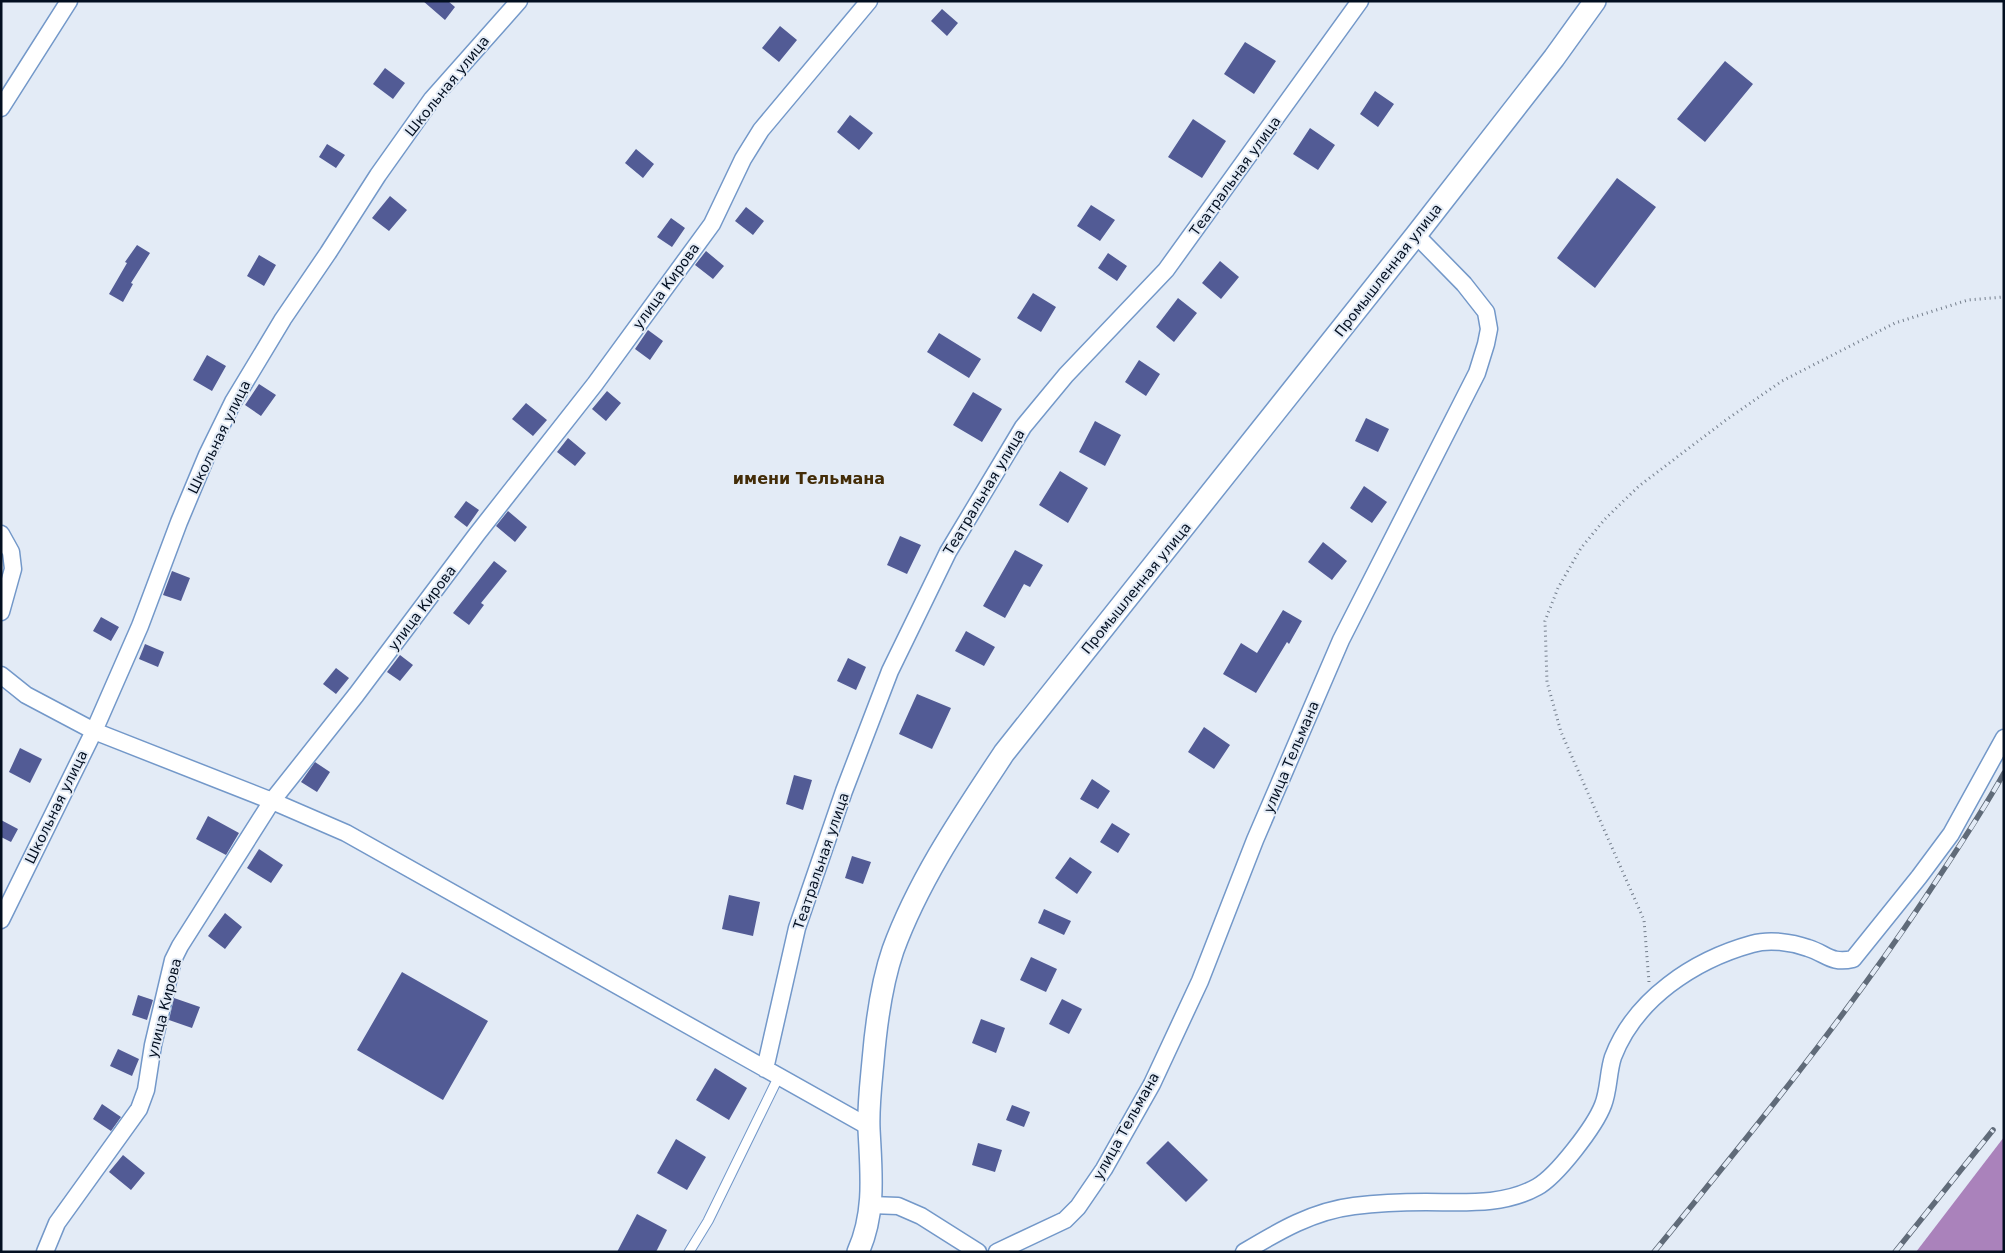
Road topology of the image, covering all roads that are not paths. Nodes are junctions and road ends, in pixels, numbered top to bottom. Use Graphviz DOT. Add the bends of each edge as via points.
graph roads {
  1 [pos="69,1"];
  2 [pos="518,1"];
  3 [pos="869,1"];
  4 [pos="1360,1"];
  5 [pos="1594,1"];
  6 [pos="1,108"];
  7 [pos="1416,235"];
  8 [pos="1,534"];
  9 [pos="1,612"];
  10 [pos="1,676"];
  11 [pos="94,730"];
  12 [pos="2004,738"];
  13 [pos="272,801"];
  14 [pos="1,920"];
  15 [pos="772,1072"];
  16 [pos="869,1127"];
  17 [pos="871,1205"];
  18 [pos="45,1252"];
  19 [pos="689,1252"];
  20 [pos="858,1252"];
  21 [pos="978,1252"];
  22 [pos="997,1252"];
  23 [pos="1244,1252"];
  1 -- 6 [label="street"];
  2 -- 11 [label="street, Школьная улица" via="432,99 378,175 233,402 178,522 140,626"];
  3 -- 13 [label="street, улица Кирова" via="761,130 743,159 712,224 595,384"];
  4 -- 15 [label="street, Театральная улица" via="1166,270 1066,375 1023,427 948,552 890,671 797,928"];
  5 -- 7 [label="street, Промышленная улица" via="1554,58"];
  7 -- 16 [label="street, Промышленная улица" via="1004,753 958,824 915,899 893,951 881,1001"];
  7 -- 22 [label="street, улица Тельмана" via="1464,284 1486,312 1489,329 1477,373 1341,640 1255,840 1200,982 1147,1092 1104,1169 1078,1207 1065,1220"];
  8 -- 9 [label="street" via="11,552 13,570"];
  10 -- 11 [label="street" via="26,695"];
  11 -- 13 [label="street"];
  11 -- 14 [label="street, Школьная улица"];
  12 -- 23 [label="street" via="1951,834 1853,959 1840,962 1809,948 1780,942 1753,944 1717,957 1674,980 1653,998 1621,1039 1603,1105 1559,1169 1538,1186 1517,1195 1480,1202 1425,1202 1329,1210 1282,1229"];
  13 -- 15 [label="street" via="346,833"];
  13 -- 18 [label="street, улица Кирова" via="173,960 146,1090 139,1109 57,1223"];
  15 -- 16 [label="street"];
  15 -- 19 [label="lane" via="708,1221"];
  16 -- 17 [label="street, Промышленная улица"];
  17 -- 20 [label="street, Промышленная улица"];
  17 -- 21 [label="street" via="898,1206 921,1216"];
}
